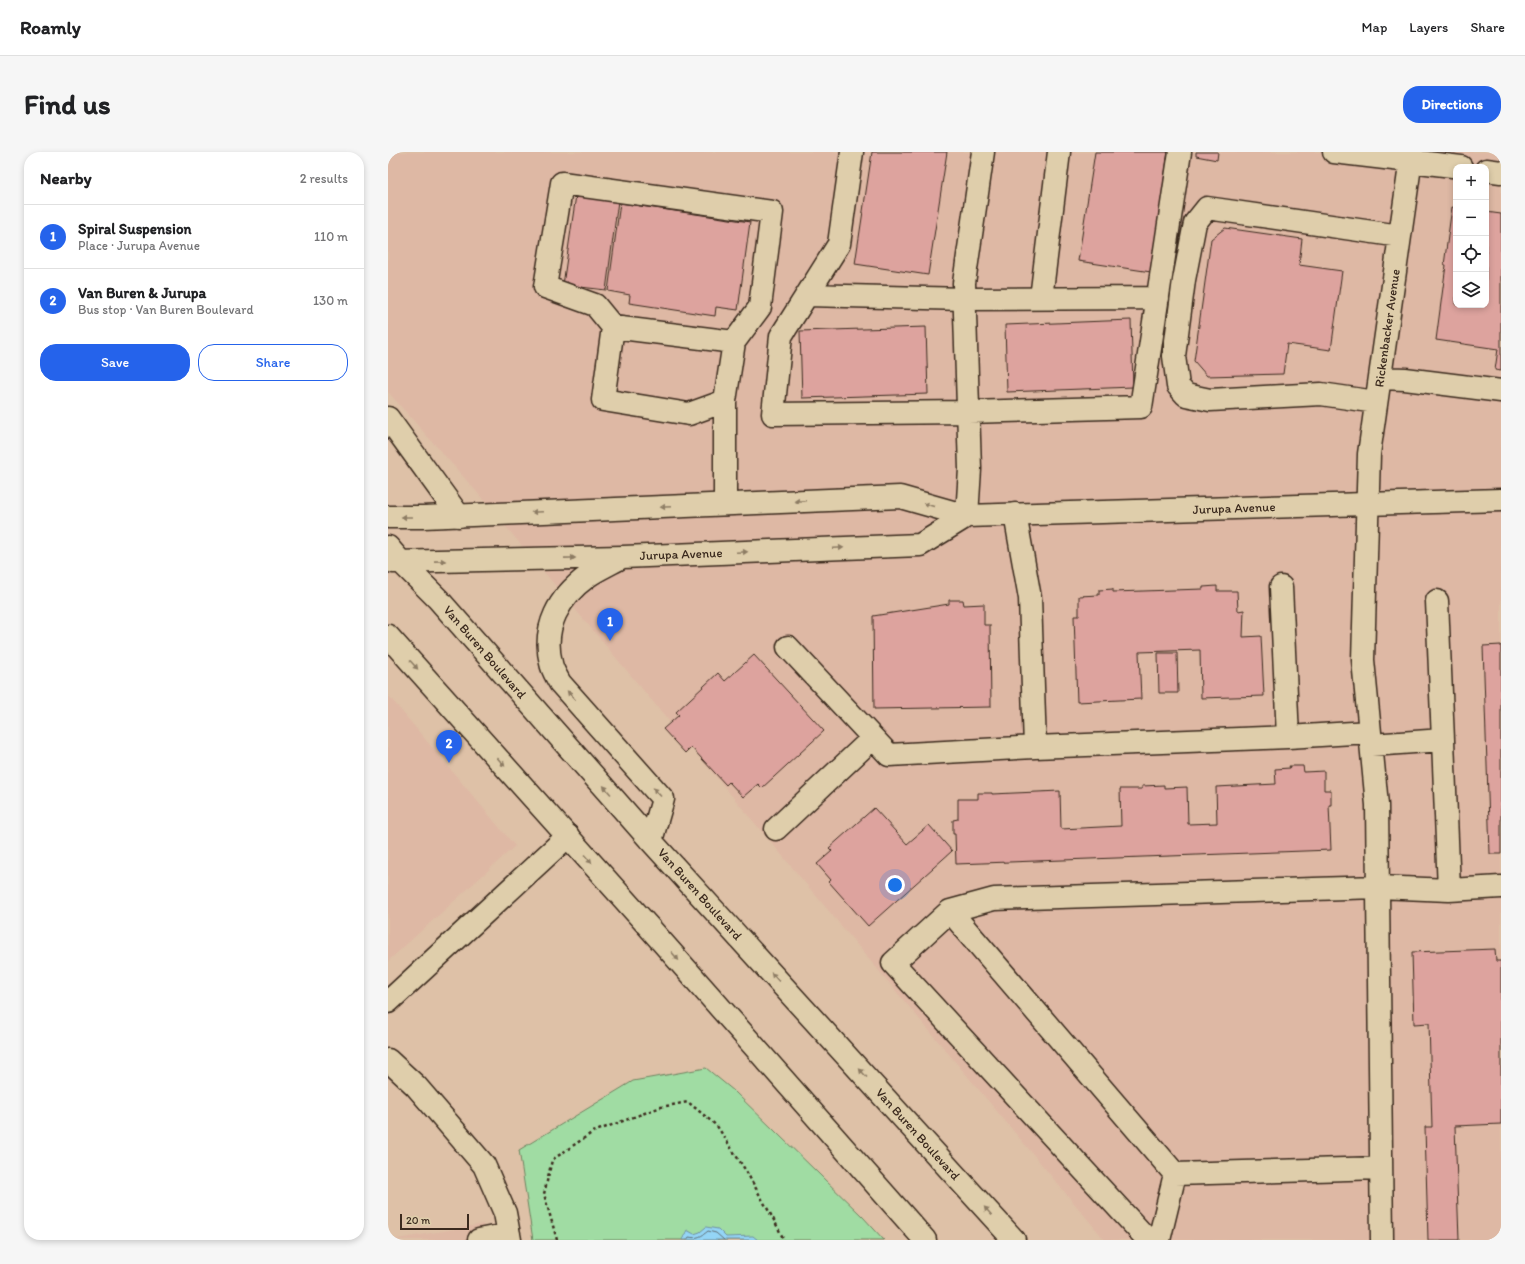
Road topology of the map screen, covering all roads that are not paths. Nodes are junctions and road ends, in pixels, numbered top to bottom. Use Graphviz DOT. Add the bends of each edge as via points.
graph roads {
  1 [pos="852,152"];
  2 [pos="983,152"];
  3 [pos="1059,152"];
  4 [pos="1180,152"];
  5 [pos="1334,152"];
  6 [pos="1411,156"];
  7 [pos="1453,165"];
  8 [pos="1489,170"];
  9 [pos="1501,172"];
  10 [pos="1400,236"];
  11 [pos="807,295"];
  12 [pos="1041,298"];
  13 [pos="1158,298"];
  14 [pos="965,299"];
  15 [pos="613,327"];
  16 [pos="734,342"];
  17 [pos="1380,378"];
  18 [pos="1501,391"];
  19 [pos="725,401"];
  20 [pos="1376,402"];
  21 [pos="968,412"];
  22 [pos="388,418"];
  23 [pos="1501,500"];
  24 [pos="725,504"];
  25 [pos="1367,504"];
  26 [pos="1015,514"];
  27 [pos="459,516"];
  28 [pos="967,516"];
  29 [pos="388,517"];
  30 [pos="392,557"];
  31 [pos="623,557"];
  32 [pos="1281,587"];
  33 [pos="1438,601"];
  34 [pos="388,636"];
  35 [pos="788,647"];
  36 [pos="1288,737"];
  37 [pos="873,738"];
  38 [pos="1370,738"];
  39 [pos="1443,740"];
  40 [pos="1035,747"];
  41 [pos="776,829"];
  42 [pos="568,836"];
  43 [pos="651,841"];
  44 [pos="1378,887"];
  45 [pos="1501,887"];
  46 [pos="1449,890"];
  47 [pos="950,911"];
  48 [pos="388,1002"];
  49 [pos="388,1060"];
  50 [pos="1381,1168"];
  51 [pos="1175,1174"];
  52 [pos="509,1237"];
  53 [pos="479,1240"];
  54 [pos="925,1240"];
  55 [pos="1014,1240"];
  56 [pos="1148,1240"];
  57 [pos="1158,1240"];
  58 [pos="1382,1240"];
  1 -- 11 [label="main road" via="838,244"];
  2 -- 14 [label="main road" via="964,283"];
  3 -- 12 [label="main road"];
  4 -- 13 [label="main road"];
  5 -- 6 [label="main road"];
  6 -- 7 [label="main road"];
  6 -- 10 [label="main road, Rickenbacker Avenue"];
  8 -- 9 [label="main road"];
  10 -- 17 [label="main road, Rickenbacker Avenue"];
  10 -- 20 [label="main road" via="1207,208 1195,223 1184,280 1174,356 1178,386 1186,395 1210,400 1321,394"];
  11 -- 14 [label="main road"];
  11 -- 21 [label="main road" via="781,336 773,414"];
  12 -- 13 [label="main road"];
  12 -- 14 [label="main road"];
  13 -- 21 [label="main road" via="1141,407"];
  14 -- 21 [label="main road"];
  15 -- 16 [label="main road"];
  15 -- 16 [label="main road" via="595,305 545,287 562,183 772,212 760,307"];
  15 -- 19 [label="main road" via="603,400 689,414"];
  16 -- 19 [label="main road"];
  17 -- 18 [label="main road" via="1405,378"];
  17 -- 20 [label="main road, Rickenbacker Avenue"];
  19 -- 24 [label="main road"];
  20 -- 25 [label="main road, Rickenbacker Avenue" via="1369,454"];
  21 -- 28 [label="main road" via="970,469"];
  22 -- 27 [label="main road"];
  23 -- 25 [label="main road, Jurupa Avenue"];
  24 -- 27 [label="main road, Jurupa Avenue, one-way"];
  28 -- 24 [label="main road, Jurupa Avenue, one-way" via="900,497"];
  25 -- 26 [label="main road, Jurupa Avenue"];
  25 -- 38 [label="main road, Rickenbacker Avenue" via="1362,660"];
  26 -- 28 [label="main road, Jurupa Avenue"];
  26 -- 40 [label="main road" via="1030,598"];
  27 -- 29 [label="main road, Jurupa Avenue, one-way"];
  31 -- 28 [label="main road, Jurupa Avenue, one-way" via="920,544"];
  30 -- 31 [label="main road, Jurupa Avenue, one-way"];
  43 -- 30 [label="main road, Van Buren Boulevard, one-way" via="438,599"];
  43 -- 31 [label="main road, one-way" via="663,799 560,683 551,665 548,646 556,609 570,592 588,576"];
  32 -- 36 [label="main road"];
  33 -- 39 [label="main road"];
  34 -- 42 [label="main road, one-way"];
  35 -- 37 [label="main road"];
  36 -- 38 [label="main road"];
  36 -- 40 [label="main road"];
  37 -- 40 [label="main road" via="889,755"];
  37 -- 41 [label="main road"];
  38 -- 39 [label="main road"];
  38 -- 44 [label="main road, Rickenbacker Avenue" via="1376,805"];
  39 -- 46 [label="main road"];
  42 -- 48 [label="main road"];
  42 -- 54 [label="main road, one-way"];
  55 -- 43 [label="main road, Van Buren Boulevard, one-way"];
  44 -- 46 [label="main road"];
  44 -- 47 [label="main road" via="994,900"];
  44 -- 50 [label="main road, Rickenbacker Avenue"];
  45 -- 46 [label="main road"];
  47 -- 51 [label="main road"];
  47 -- 56 [label="main road" via="893,963"];
  49 -- 52 [label="main road" via="416,1086 484,1165 505,1213"];
  50 -- 51 [label="main road"];
  50 -- 58 [label="main road, Rickenbacker Avenue"];
  51 -- 57 [label="main road"];
  52 -- 53 [label="main road"];
}
